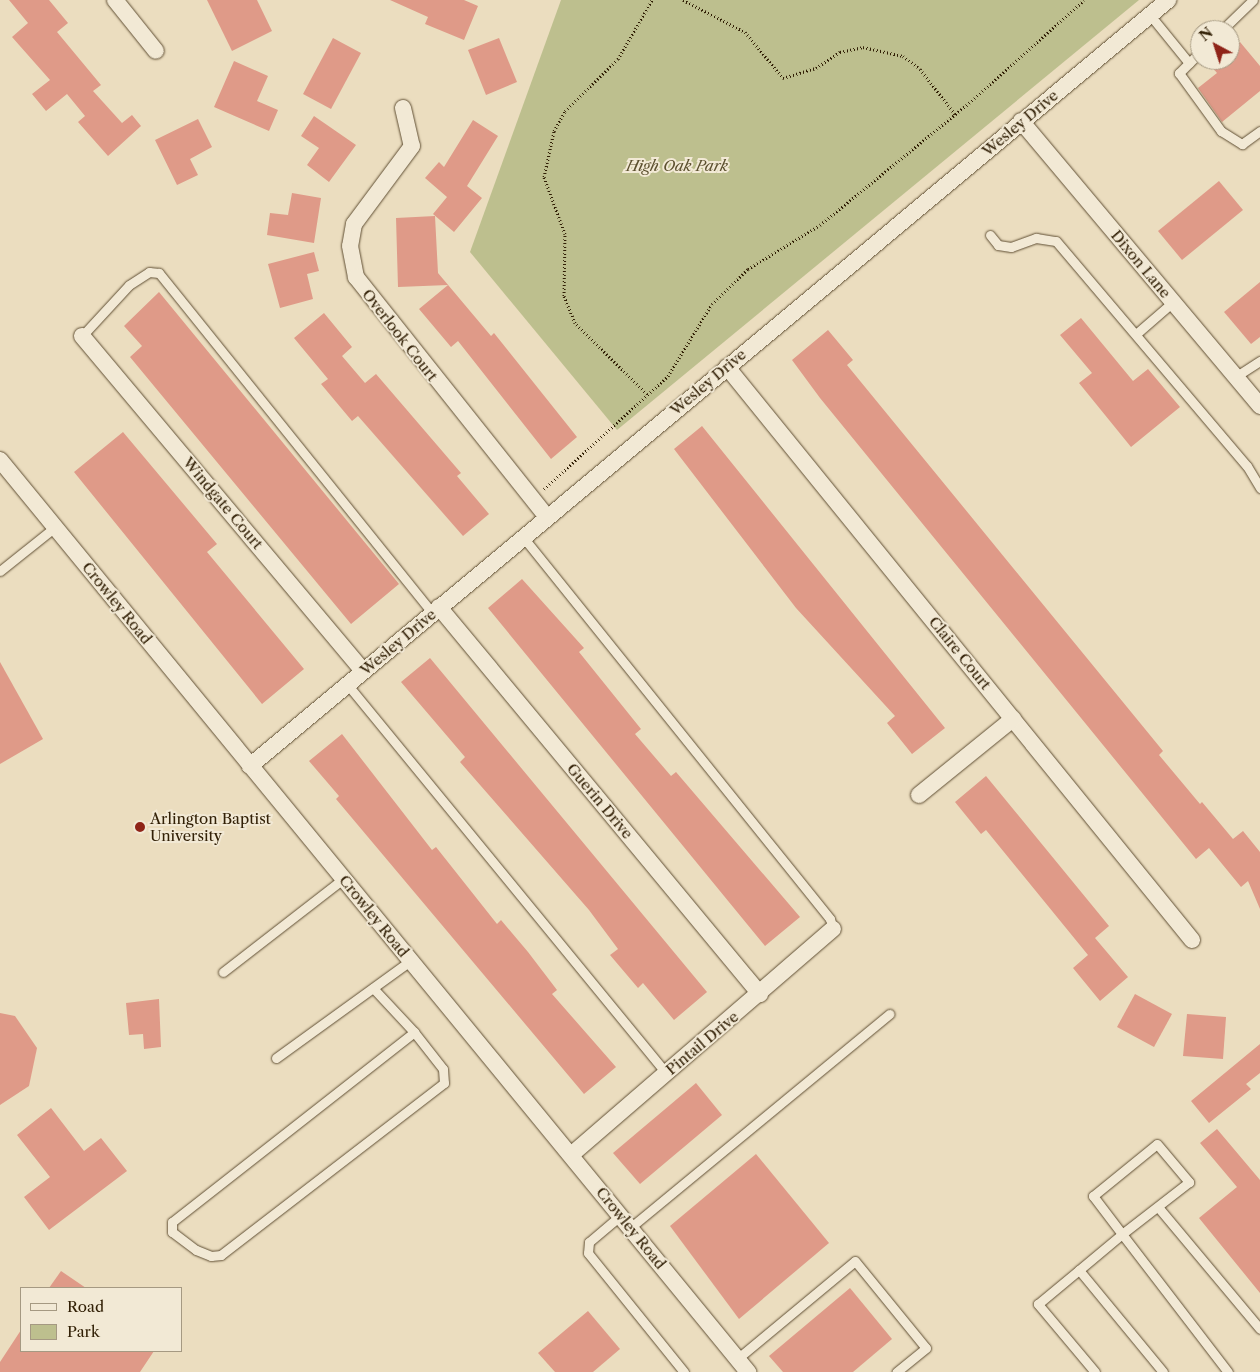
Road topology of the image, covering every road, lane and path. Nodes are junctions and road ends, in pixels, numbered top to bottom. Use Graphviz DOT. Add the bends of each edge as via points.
graph roads {
  1 [pos="115,0"];
  2 [pos="652,0"];
  3 [pos="684,0"];
  4 [pos="1084,0"];
  5 [pos="1168,0"];
  6 [pos="1253,0"];
  7 [pos="1150,15"];
  8 [pos="1232,20"];
  9 [pos="156,51"];
  10 [pos="1189,63"];
  11 [pos="403,108"];
  12 [pos="955,114"];
  13 [pos="1022,121"];
  14 [pos="1260,131"];
  15 [pos="990,235"];
  16 [pos="1173,302"];
  17 [pos="1136,334"];
  18 [pos="82,336"];
  19 [pos="1260,361"];
  20 [pos="727,367"];
  21 [pos="1235,377"];
  22 [pos="647,394"];
  23 [pos="1260,406"];
  24 [pos="0,460"];
  25 [pos="1260,488"];
  26 [pos="532,499"];
  27 [pos="547,517"];
  28 [pos="55,527"];
  29 [pos="523,537"];
  30 [pos="0,571"];
  31 [pos="436,610"];
  32 [pos="364,671"];
  33 [pos="348,684"];
  34 [pos="1013,719"];
  35 [pos="250,766"];
  36 [pos="920,795"];
  37 [pos="343,879"];
  38 [pos="833,929"];
  39 [pos="1192,940"];
  40 [pos="410,961"];
  41 [pos="223,972"];
  42 [pos="373,988"];
  43 [pos="760,994"];
  44 [pos="889,1014"];
  45 [pos="414,1032"];
  46 [pos="276,1058"];
  47 [pos="666,1073"];
  48 [pos="570,1155"];
  49 [pos="1158,1207"];
  50 [pos="626,1221"];
  51 [pos="1122,1234"];
  52 [pos="1079,1270"];
  53 [pos="1260,1329"];
  54 [pos="737,1359"];
  55 [pos="684,1372"];
  56 [pos="748,1372"];
  57 [pos="896,1372"];
  58 [pos="1095,1372"];
  59 [pos="1163,1372"];
  60 [pos="1228,1372"];
  1 -- 9 [label="street"];
  2 -- 22 [label="path" via="618,59 565,111 554,130 544,177 565,234 564,296 575,323"];
  3 -- 12 [label="path" via="744,32 783,78 816,68 840,52 863,47 902,56 920,69"];
  4 -- 12 [label="path"];
  5 -- 7 [label="street, Wesley Drive"];
  6 -- 8 [label="lane"];
  7 -- 10 [label="lane"];
  7 -- 13 [label="street, Wesley Drive"];
  10 -- 14 [label="lane" via="1179,73 1221,131 1242,144"];
  11 -- 26 [label="street, Overlook Court" via="412,146 354,224 350,246 356,277"];
  12 -- 22 [label="path" via="820,225 748,269 712,304 668,376"];
  13 -- 16 [label="street, Dixon Lane"];
  13 -- 20 [label="street, Wesley Drive"];
  15 -- 17 [label="lane" via="998,245 1011,247 1036,238 1056,241"];
  16 -- 17 [label="lane"];
  16 -- 21 [label="street, Dixon Lane"];
  17 -- 25 [label="lane" via="1247,466"];
  18 -- 31 [label="lane" via="129,285 150,272 159,273"];
  18 -- 32 [label="street, Windgate Court"];
  19 -- 21 [label="lane"];
  20 -- 27 [label="street, Wesley Drive"];
  20 -- 34 [label="street, Claire Court"];
  21 -- 23 [label="street, Dixon Lane"];
  22 -- 26 [label="path"];
  24 -- 28 [label="street, Crowley Road"];
  26 -- 27 [label="street, Overlook Court"];
  27 -- 29 [label="street, Wesley Drive"];
  28 -- 30 [label="lane"];
  28 -- 35 [label="street, Crowley Road"];
  29 -- 31 [label="street, Wesley Drive"];
  29 -- 38 [label="lane" via="830,918"];
  31 -- 32 [label="street, Wesley Drive"];
  31 -- 43 [label="street, Guerin Drive"];
  32 -- 33 [label="street, Wesley Drive"];
  33 -- 35 [label="street, Wesley Drive"];
  33 -- 47 [label="lane"];
  34 -- 36 [label="street"];
  34 -- 39 [label="street, Claire Court"];
  35 -- 37 [label="street, Crowley Road"];
  37 -- 40 [label="street, Crowley Road"];
  37 -- 41 [label="lane"];
  38 -- 43 [label="street, Pintail Drive"];
  40 -- 42 [label="lane"];
  40 -- 48 [label="street, Crowley Road"];
  42 -- 45 [label="lane"];
  42 -- 46 [label="lane"];
  43 -- 47 [label="street, Pintail Drive"];
  44 -- 50 [label="lane"];
  45 -- 45 [label="lane" via="443,1070 444,1083 221,1254 211,1256 196,1250 172,1232 172,1222"];
  47 -- 48 [label="street, Pintail Drive"];
  48 -- 50 [label="street, Crowley Road"];
  49 -- 51 [label="lane"];
  49 -- 51 [label="lane" via="1189,1182 1156,1144 1093,1196"];
  49 -- 53 [label="lane"];
  50 -- 54 [label="street, Crowley Road"];
  50 -- 55 [label="lane" via="588,1242 588,1253"];
  51 -- 52 [label="lane"];
  51 -- 60 [label="lane"];
  52 -- 58 [label="lane" via="1038,1304"];
  52 -- 59 [label="lane"];
  54 -- 56 [label="street, Crowley Road"];
  54 -- 57 [label="lane" via="855,1262 926,1348"];
}
